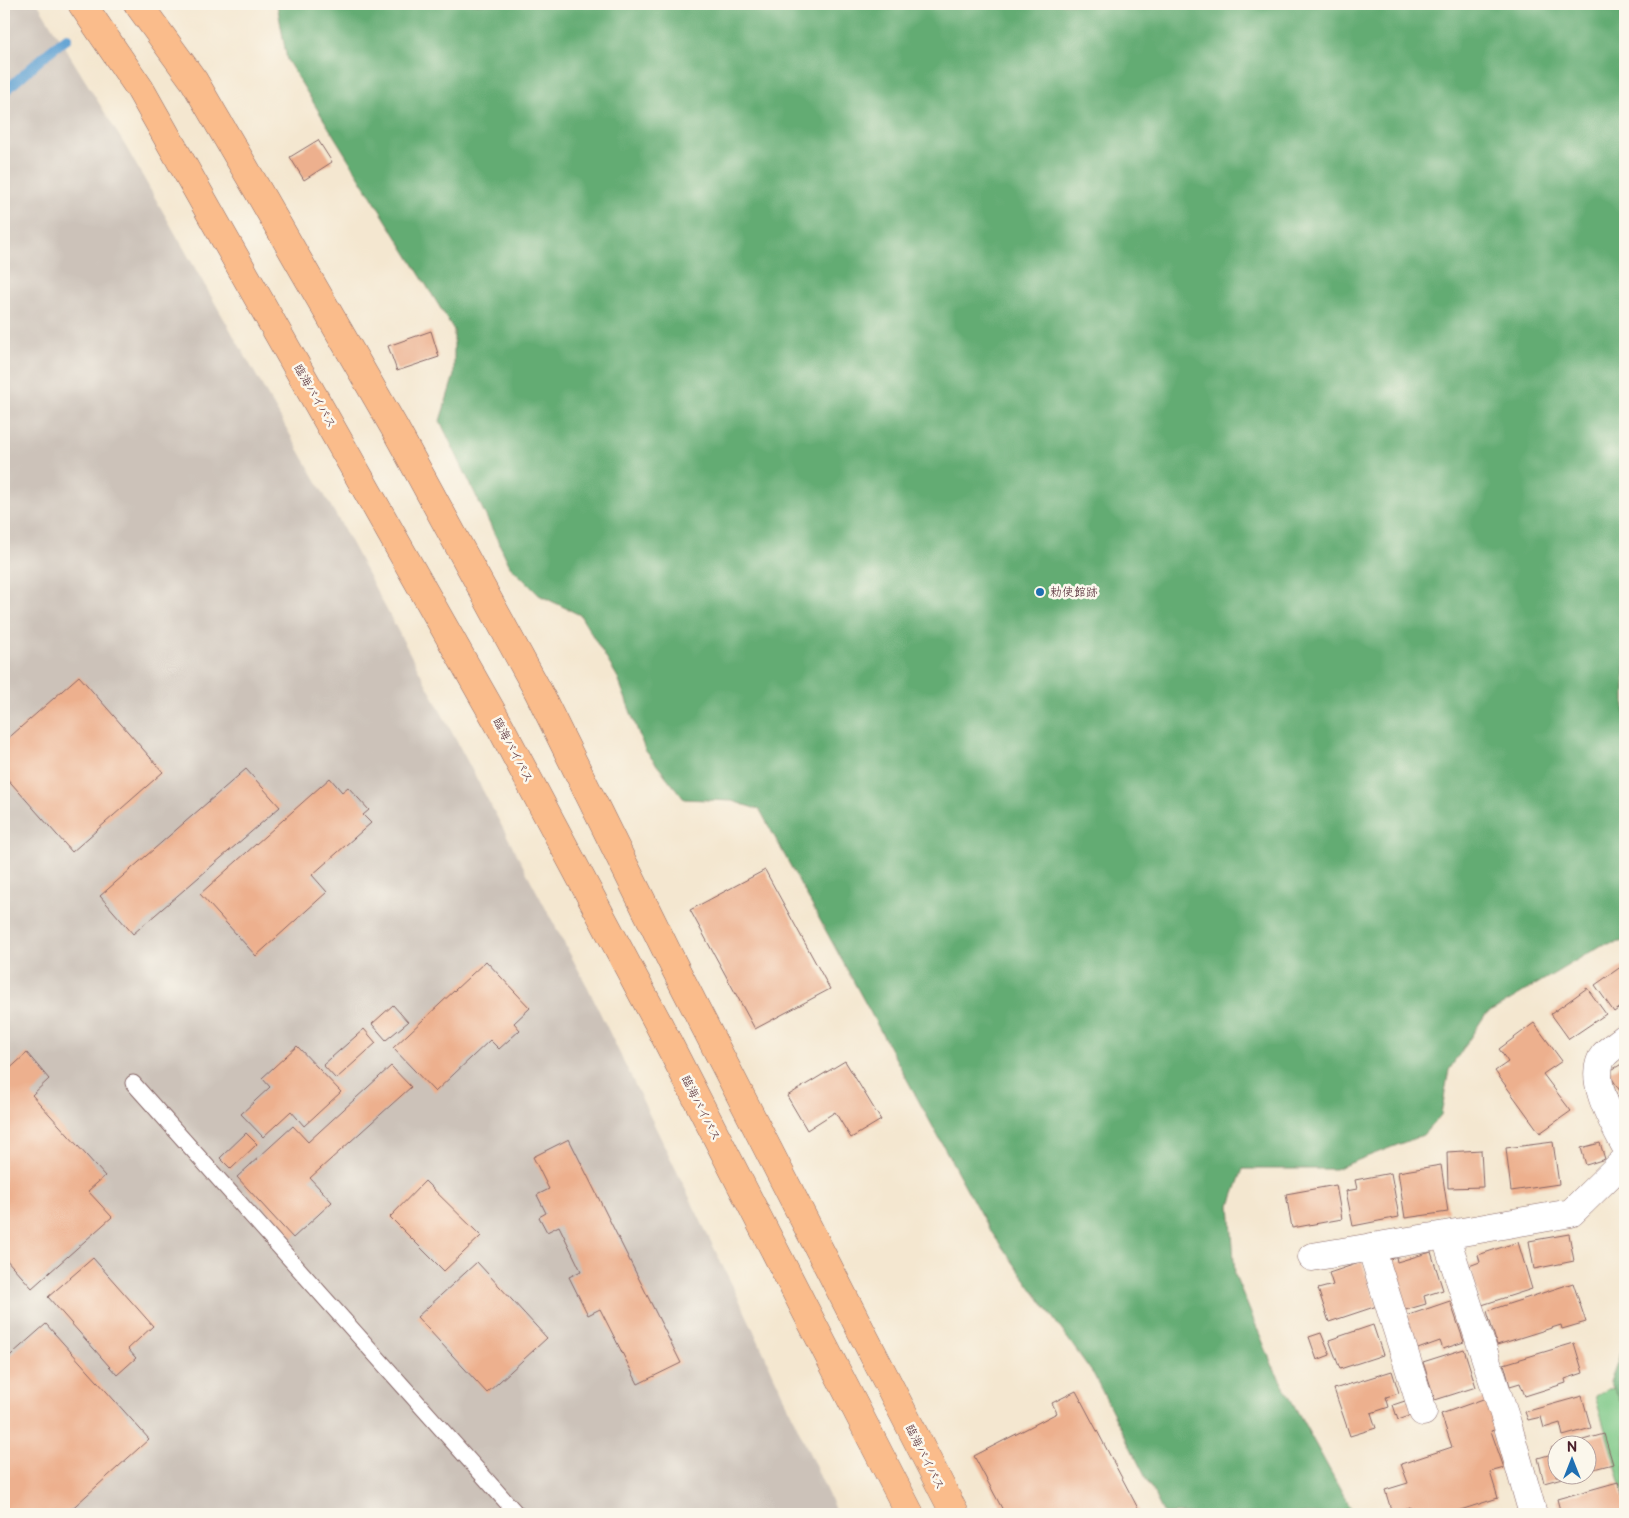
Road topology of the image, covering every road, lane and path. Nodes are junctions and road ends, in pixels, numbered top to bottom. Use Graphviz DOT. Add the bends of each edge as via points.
graph roads {
  1 [pos="82,4"];
  2 [pos="138,4"];
  3 [pos="1625,1038"];
  4 [pos="133,1084"];
  5 [pos="1625,1145"];
  6 [pos="1625,1160"];
  7 [pos="1445,1235"];
  8 [pos="1371,1247"];
  9 [pos="1312,1257"];
  10 [pos="1423,1412"];
  11 [pos="517,1514"];
  12 [pos="910,1514"];
  13 [pos="955,1514"];
  14 [pos="1533,1514"];
  1 -- 12 [label="highway, 臨海バイパス" via="140,89 501,728 658,1023"];
  2 -- 13 [label="highway, 臨海バイパス" via="194,81 252,180 394,427 538,691 675,968"];
  3 -- 5 [label="street" via="1604,1055 1598,1067 1607,1110"];
  4 -- 11 [label="lane"];
  6 -- 7 [label="street" via="1571,1213"];
  7 -- 8 [label="street"];
  7 -- 14 [label="street" via="1507,1423"];
  8 -- 9 [label="street"];
  8 -- 10 [label="street"];
}
